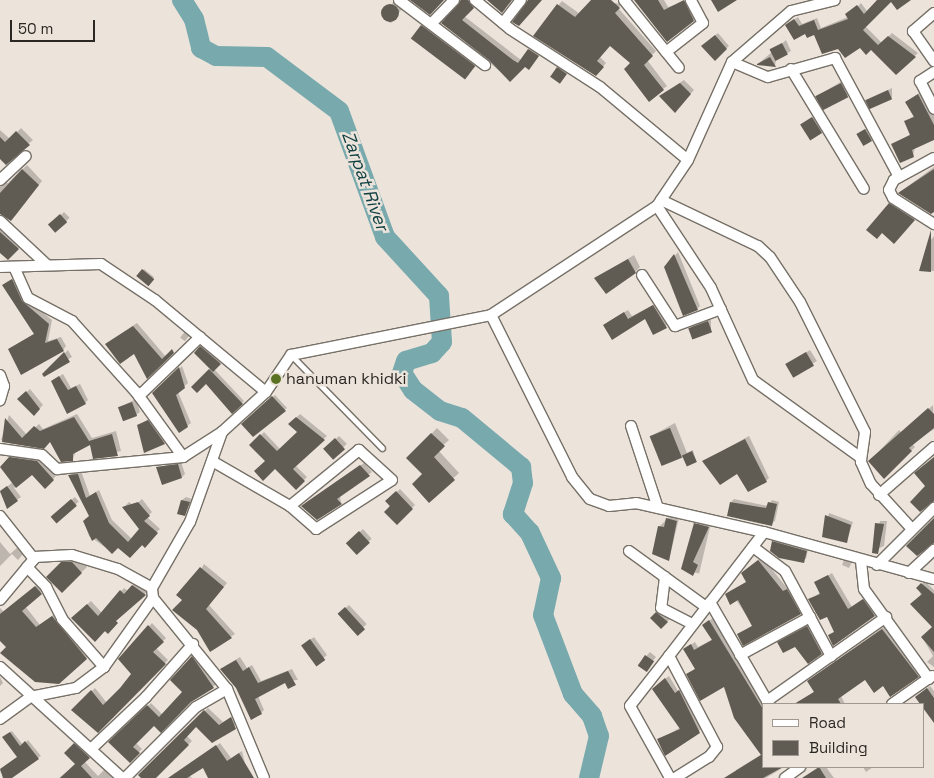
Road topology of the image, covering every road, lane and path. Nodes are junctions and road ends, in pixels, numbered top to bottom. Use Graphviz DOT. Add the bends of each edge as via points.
graph roads {
  1 [pos="399,0"];
  2 [pos="454,0"];
  3 [pos="475,0"];
  4 [pos="522,0"];
  5 [pos="624,0"];
  6 [pos="691,0"];
  7 [pos="799,0"];
  8 [pos="835,0"];
  9 [pos="791,11"];
  10 [pos="934,13"];
  11 [pos="503,23"];
  12 [pos="431,24"];
  13 [pos="666,52"];
  14 [pos="934,61"];
  15 [pos="732,62"];
  16 [pos="485,65"];
  17 [pos="679,68"];
  18 [pos="791,70"];
  19 [pos="934,72"];
  20 [pos="934,110"];
  21 [pos="26,156"];
  22 [pos="934,158"];
  23 [pos="688,160"];
  24 [pos="899,177"];
  25 [pos="0,180"];
  26 [pos="864,189"];
  27 [pos="659,203"];
  28 [pos="0,221"];
  29 [pos="934,224"];
  30 [pos="47,265"];
  31 [pos="0,267"];
  32 [pos="15,268"];
  33 [pos="642,275"];
  34 [pos="721,309"];
  35 [pos="491,315"];
  36 [pos="200,337"];
  37 [pos="291,355"];
  38 [pos="0,376"];
  39 [pos="266,392"];
  40 [pos="139,396"];
  41 [pos="0,400"];
  42 [pos="631,426"];
  43 [pos="222,432"];
  44 [pos="934,447"];
  45 [pos="382,448"];
  46 [pos="0,449"];
  47 [pos="183,457"];
  48 [pos="861,458"];
  49 [pos="212,460"];
  50 [pos="879,495"];
  51 [pos="290,506"];
  52 [pos="658,508"];
  53 [pos="934,508"];
  54 [pos="0,516"];
  55 [pos="911,528"];
  56 [pos="764,532"];
  57 [pos="753,547"];
  58 [pos="934,550"];
  59 [pos="629,552"];
  60 [pos="34,557"];
  61 [pos="861,561"];
  62 [pos="877,565"];
  63 [pos="27,567"];
  64 [pos="909,573"];
  65 [pos="664,577"];
  66 [pos="934,580"];
  67 [pos="153,593"];
  68 [pos="0,600"];
  69 [pos="708,605"];
  70 [pos="810,617"];
  71 [pos="886,617"];
  72 [pos="693,624"];
  73 [pos="193,644"];
  74 [pos="740,655"];
  75 [pos="669,656"];
  76 [pos="831,656"];
  77 [pos="0,667"];
  78 [pos="104,667"];
  79 [pos="931,677"];
  80 [pos="227,689"];
  81 [pos="30,697"];
  82 [pos="768,703"];
  83 [pos="893,703"];
  84 [pos="0,719"];
  85 [pos="91,749"];
  86 [pos="799,768"];
  87 [pos="123,778"];
  88 [pos="264,778"];
  89 [pos="670,778"];
  90 [pos="675,778"];
  91 [pos="785,778"];
  1 -- 12 [label="street"];
  2 -- 12 [label="street"];
  3 -- 11 [label="street"];
  4 -- 11 [label="street"];
  5 -- 13 [label="street"];
  6 -- 13 [label="street" via="704,23"];
  7 -- 9 [label="street"];
  8 -- 9 [label="street"];
  9 -- 15 [label="street"];
  10 -- 14 [label="street" via="913,32"];
  11 -- 23 [label="street" via="600,87"];
  12 -- 16 [label="street"];
  13 -- 17 [label="street"];
  15 -- 18 [label="street" via="763,77"];
  15 -- 23 [label="street"];
  18 -- 24 [label="street" via="835,58"];
  18 -- 26 [label="street"];
  19 -- 20 [label="street" via="920,81"];
  21 -- 25 [label="street"];
  22 -- 24 [label="street"];
  23 -- 27 [label="street"];
  24 -- 29 [label="street" via="890,185 893,198"];
  27 -- 34 [label="street"];
  27 -- 35 [label="street"];
  27 -- 48 [label="street" via="758,246 770,256 800,302 865,432"];
  28 -- 30 [label="street"];
  30 -- 32 [label="street"];
  30 -- 36 [label="street" via="101,264"];
  31 -- 32 [label="street"];
  32 -- 40 [label="street" via="28,298 72,321"];
  33 -- 34 [label="street" via="676,326"];
  34 -- 48 [label="street" via="758,386"];
  35 -- 37 [label="street"];
  35 -- 52 [label="street" via="572,477 590,499 609,506 636,503"];
  36 -- 39 [label="street"];
  36 -- 40 [label="street"];
  37 -- 39 [label="street"];
  37 -- 45 [label="lane"];
  38 -- 41 [label="street" via="4,386"];
  39 -- 43 [label="street"];
  40 -- 47 [label="street"];
  42 -- 52 [label="street"];
  43 -- 47 [label="street"];
  43 -- 49 [label="street"];
  44 -- 50 [label="street"];
  46 -- 47 [label="street" via="42,455 57,469"];
  48 -- 50 [label="street"];
  49 -- 51 [label="street"];
  49 -- 67 [label="street" via="190,522"];
  50 -- 55 [label="street"];
  51 -- 51 [label="street" via="359,450 392,480 316,530"];
  52 -- 56 [label="street"];
  53 -- 55 [label="street"];
  54 -- 60 [label="street"];
  55 -- 62 [label="street"];
  56 -- 57 [label="street"];
  56 -- 61 [label="street"];
  57 -- 69 [label="street"];
  57 -- 70 [label="street" via="782,567"];
  58 -- 64 [label="street"];
  59 -- 65 [label="street"];
  60 -- 63 [label="street"];
  60 -- 67 [label="street" via="72,555 112,567"];
  61 -- 62 [label="street"];
  61 -- 71 [label="street" via="862,586"];
  62 -- 64 [label="street"];
  63 -- 68 [label="street"];
  63 -- 78 [label="street" via="46,587 62,619"];
  64 -- 66 [label="street"];
  65 -- 69 [label="street"];
  65 -- 72 [label="street" via="661,608"];
  67 -- 73 [label="street"];
  67 -- 78 [label="street"];
  69 -- 72 [label="street"];
  69 -- 74 [label="street"];
  70 -- 74 [label="street"];
  70 -- 76 [label="street"];
  71 -- 76 [label="street"];
  71 -- 79 [label="street"];
  72 -- 75 [label="street"];
  73 -- 80 [label="street"];
  73 -- 85 [label="street"];
  74 -- 82 [label="street"];
  75 -- 89 [label="street" via="630,706"];
  75 -- 90 [label="street" via="716,747 709,757"];
  76 -- 82 [label="street"];
  77 -- 81 [label="street"];
  78 -- 81 [label="street" via="76,688"];
  79 -- 83 [label="street"];
  80 -- 87 [label="street" via="196,707"];
  80 -- 88 [label="street"];
  81 -- 84 [label="street"];
  81 -- 85 [label="street"];
  85 -- 87 [label="street"];
  86 -- 91 [label="street"];
}
